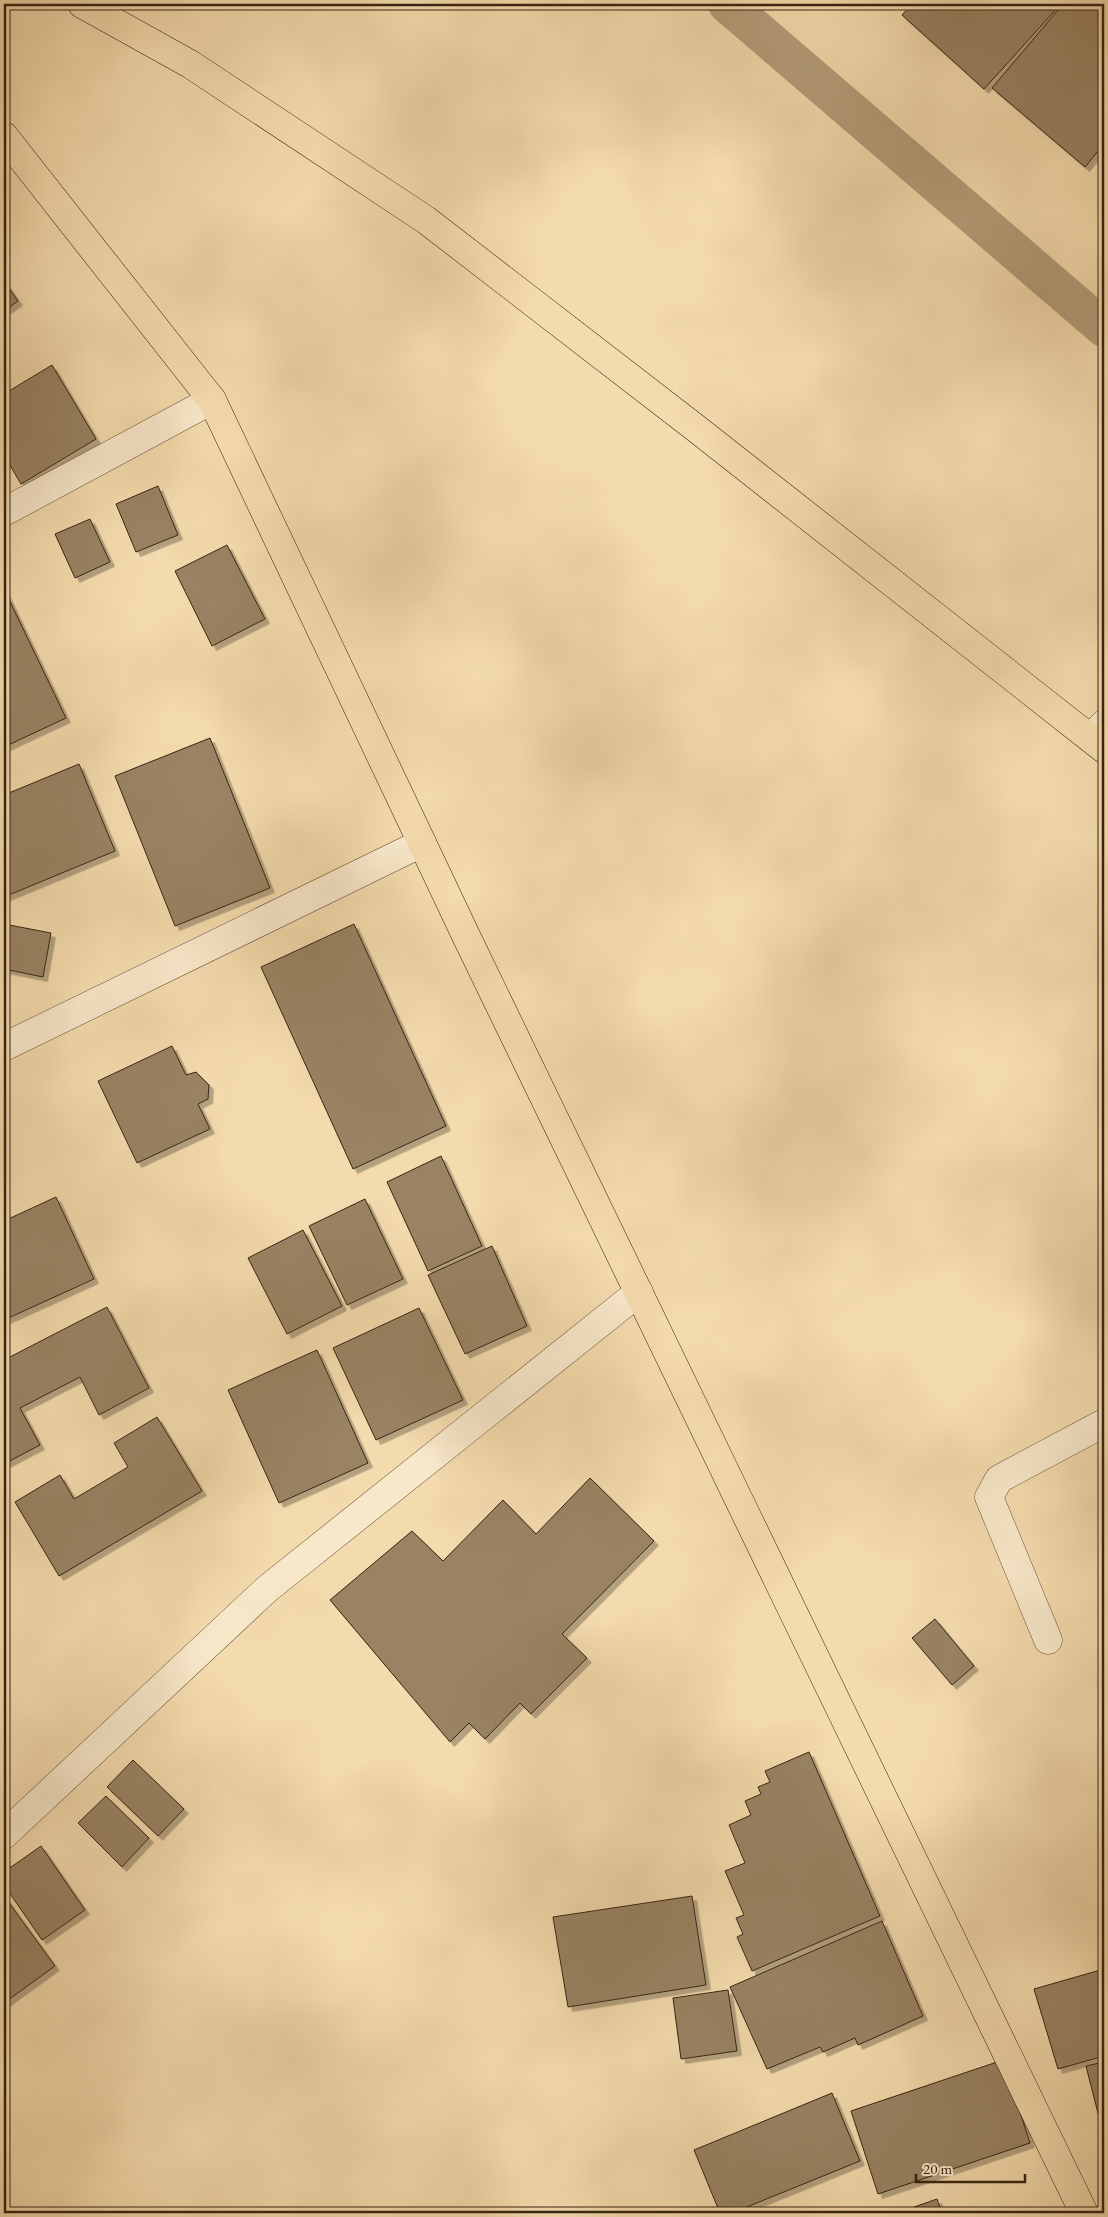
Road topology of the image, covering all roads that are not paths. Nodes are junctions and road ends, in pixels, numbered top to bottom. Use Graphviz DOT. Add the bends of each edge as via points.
graph roads {
  1 [pos="82,4"];
  2 [pos="4,136"];
  3 [pos="212,400"];
  4 [pos="4,512"];
  5 [pos="1100,737"];
  6 [pos="422,843"];
  7 [pos="4,1046"];
  8 [pos="639,1292"];
  9 [pos="1104,1423"];
  10 [pos="1048,1640"];
  11 [pos="4,1835"];
  12 [pos="1084,2213"];
  1 -- 5 [label="main road" via="190,64 426,220"];
  2 -- 3 [label="main road"];
  3 -- 4 [label="street"];
  3 -- 6 [label="main road"];
  6 -- 7 [label="street"];
  6 -- 8 [label="main road"];
  8 -- 11 [label="street" via="268,1589"];
  8 -- 12 [label="main road"];
  9 -- 10 [label="street" via="998,1479 989,1497"];
}
